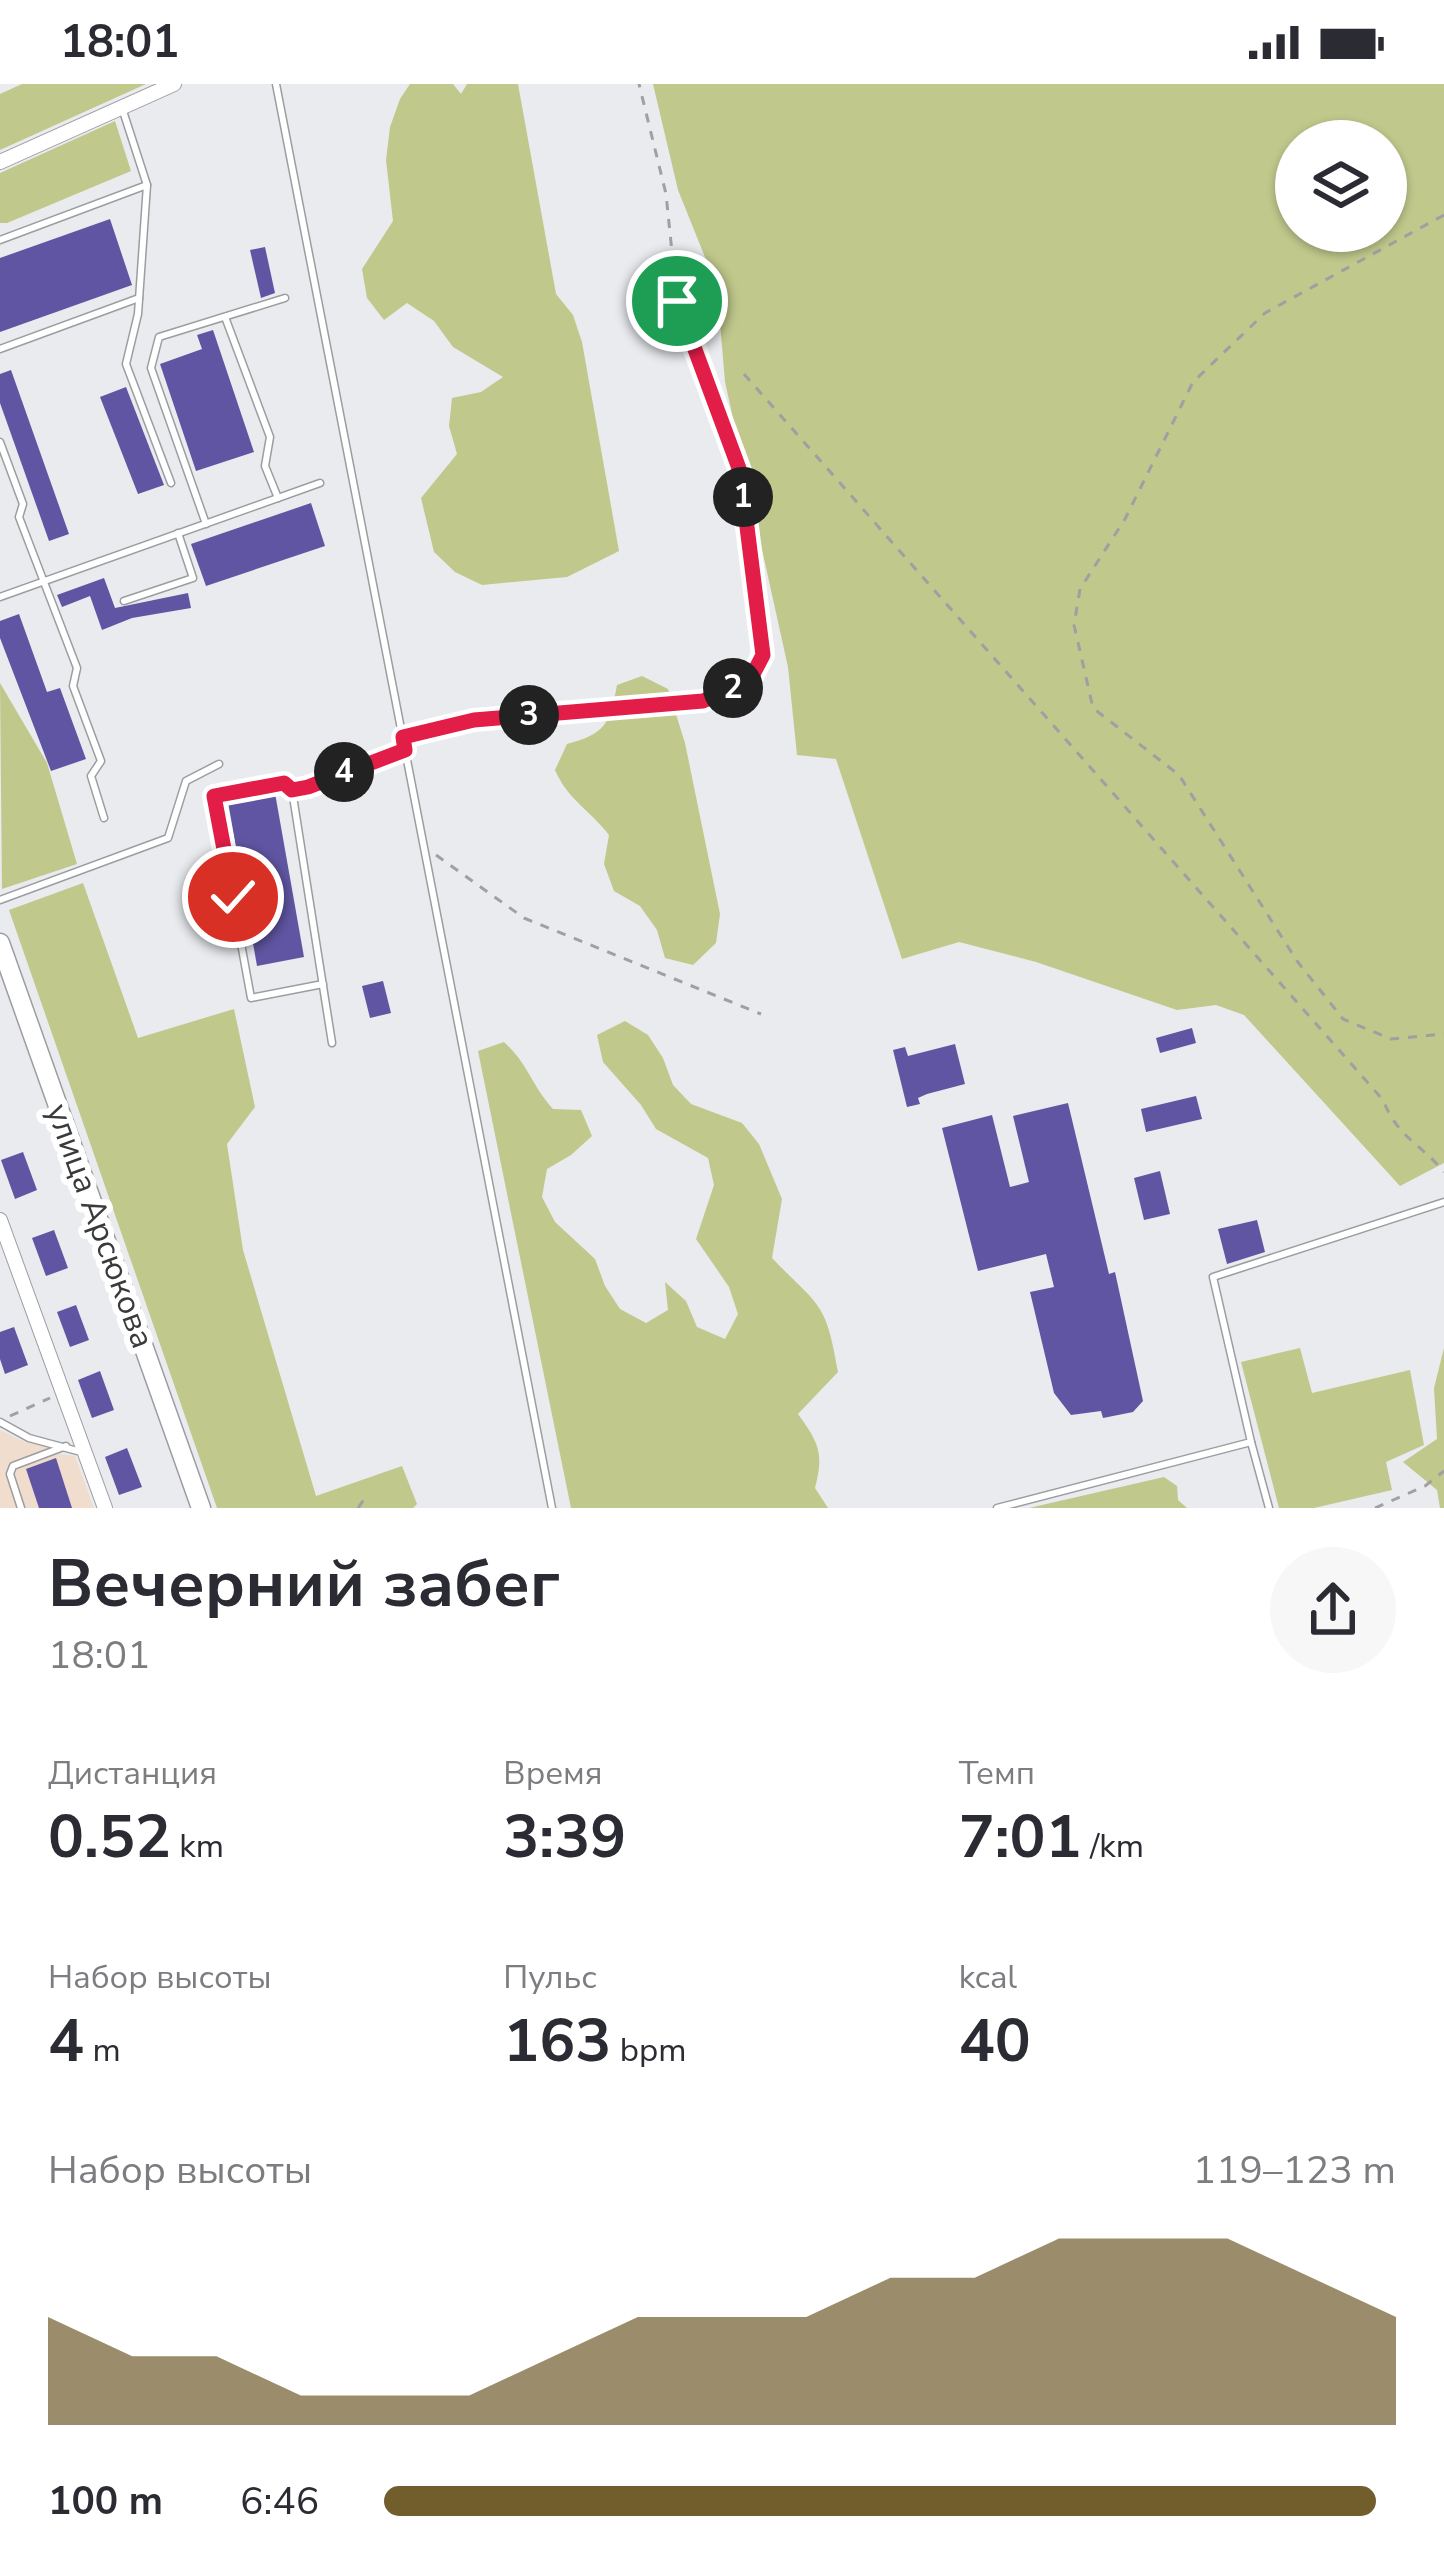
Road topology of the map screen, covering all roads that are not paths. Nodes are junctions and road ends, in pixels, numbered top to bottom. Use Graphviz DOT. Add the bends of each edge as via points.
graph roads {
  1 [pos="174,84"];
  2 [pos="276,84"];
  3 [pos="122,107"];
  4 [pos="0,162"];
  5 [pos="147,185"];
  6 [pos="0,240"];
  7 [pos="139,298"];
  8 [pos="285,298"];
  9 [pos="225,316"];
  10 [pos="0,349"];
  11 [pos="0,442"];
  12 [pos="171,483"];
  13 [pos="320,483"];
  14 [pos="278,498"];
  15 [pos="206,524"];
  16 [pos="178,533"];
  17 [pos="43,582"];
  18 [pos="0,597"];
  19 [pos="124,601"];
  20 [pos="405,750"];
  21 [pos="219,764"];
  22 [pos="292,790"];
  23 [pos="104,818"];
  24 [pos="0,900"];
  25 [pos="0,943"];
  26 [pos="323,984"];
  27 [pos="332,1043"];
  28 [pos="1444,1202"];
  29 [pos="0,1220"];
  30 [pos="0,1422"];
  31 [pos="1251,1442"];
  32 [pos="66,1446"];
  33 [pos="85,1454"];
  34 [pos="21,1508"];
  35 [pos="105,1508"];
  36 [pos="200,1508"];
  37 [pos="552,1508"];
  38 [pos="997,1508"];
  39 [pos="1269,1508"];
  1 -- 3 [label="street"];
  2 -- 20 [label="lane"];
  3 -- 4 [label="street"];
  3 -- 5 [label="lane"];
  5 -- 6 [label="lane"];
  5 -- 7 [label="lane"];
  7 -- 10 [label="lane"];
  7 -- 12 [label="lane" via="126,364"];
  8 -- 9 [label="lane"];
  9 -- 14 [label="lane" via="270,437 265,466"];
  9 -- 15 [label="lane" via="159,337 151,368"];
  11 -- 17 [label="lane"];
  13 -- 14 [label="lane"];
  14 -- 15 [label="lane"];
  15 -- 16 [label="lane"];
  16 -- 17 [label="lane"];
  16 -- 19 [label="lane" via="194,578"];
  17 -- 18 [label="lane"];
  17 -- 23 [label="lane" via="77,668 73,686 101,761 91,776"];
  20 -- 22 [label="lane"];
  20 -- 37 [label="lane"];
  21 -- 24 [label="lane" via="186,781 167,838"];
  22 -- 26 [label="lane"];
  22 -- 26 [label="lane" via="284,783 214,796 251,998"];
  25 -- 36 [label="street, улица Арсюкова"];
  26 -- 27 [label="lane"];
  28 -- 31 [label="lane" via="1213,1277"];
  29 -- 33 [label="street"];
  30 -- 32 [label="lane"];
  31 -- 38 [label="lane"];
  31 -- 39 [label="lane"];
  32 -- 33 [label="lane"];
  32 -- 34 [label="lane" via="13,1466"];
  33 -- 35 [label="street"];
}
